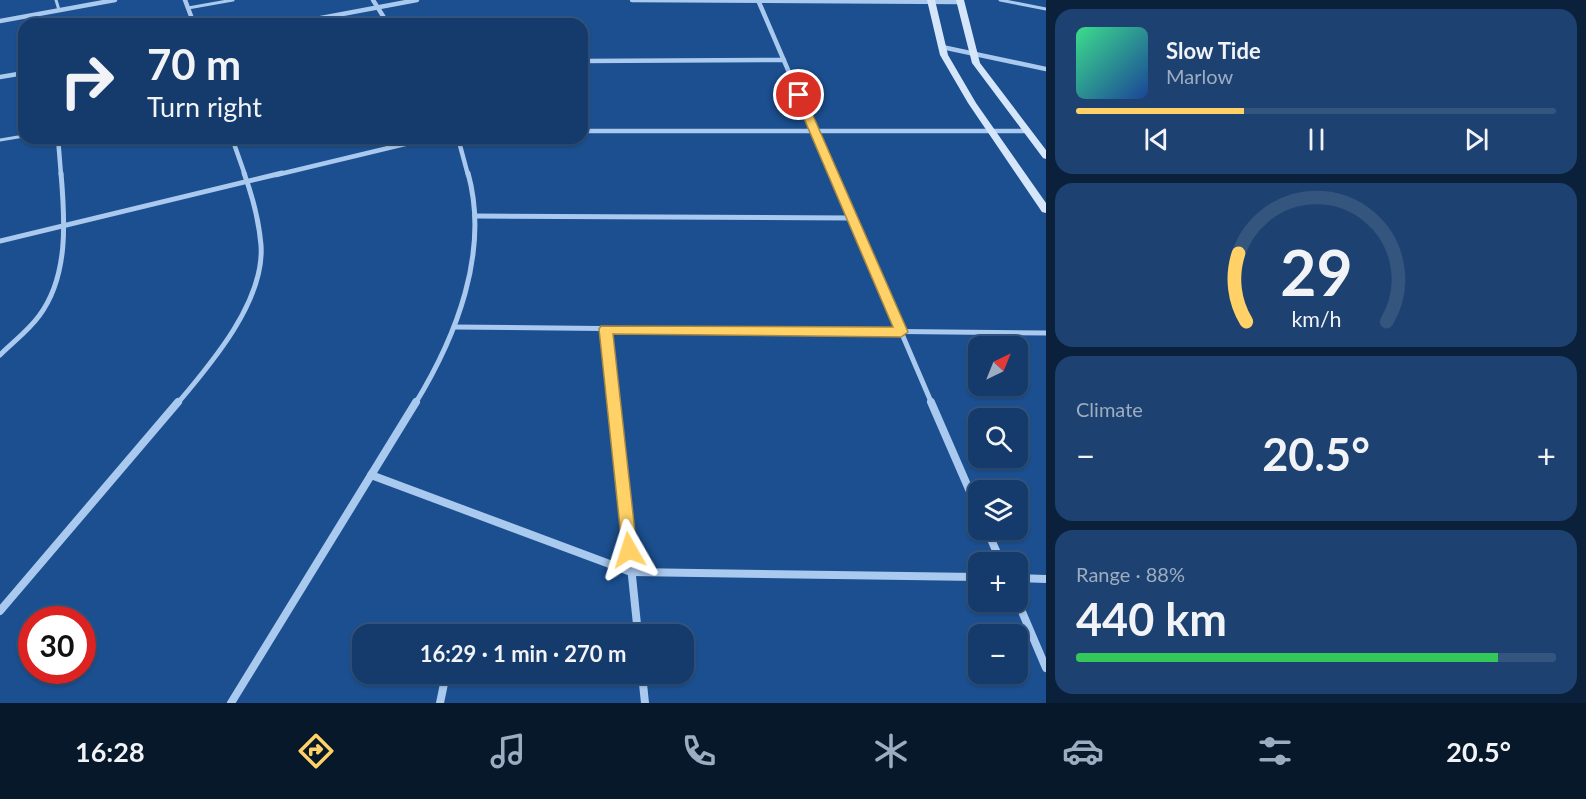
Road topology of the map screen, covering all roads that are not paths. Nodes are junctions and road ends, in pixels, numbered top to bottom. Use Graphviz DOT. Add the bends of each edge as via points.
graph roads {
  1 [pos="56,0"];
  2 [pos="116,0"];
  3 [pos="186,0"];
  4 [pos="233,0"];
  5 [pos="373,0"];
  6 [pos="417,0"];
  7 [pos="632,0"];
  8 [pos="1000,0"];
  9 [pos="758,1"];
  10 [pos="931,1"];
  11 [pos="960,1"];
  12 [pos="188,8"];
  13 [pos="378,8"];
  14 [pos="1046,9"];
  15 [pos="59,10"];
  16 [pos="192,18"];
  17 [pos="322,18"];
  18 [pos="384,18"];
  19 [pos="0,21"];
  20 [pos="942,47"];
  21 [pos="974,54"];
  22 [pos="784,60"];
  23 [pos="588,62"];
  24 [pos="1046,69"];
  25 [pos="18,74"];
  26 [pos="0,77"];
  27 [pos="814,130"];
  28 [pos="990,130"];
  29 [pos="588,131"];
  30 [pos="1027,131"];
  31 [pos="18,137"];
  32 [pos="0,140"];
  33 [pos="58,144"];
  34 [pos="234,144"];
  35 [pos="404,144"];
  36 [pos="460,144"];
  37 [pos="1046,156"];
  38 [pos="247,181"];
  39 [pos="1046,210"];
  40 [pos="475,216"];
  41 [pos="852,218"];
  42 [pos="64,225"];
  43 [pos="0,241"];
  44 [pos="454,327"];
  45 [pos="606,329"];
  46 [pos="901,332"];
  47 [pos="1046,333"];
  48 [pos="0,355"];
  49 [pos="371,475"];
  50 [pos="968,487"];
  51 [pos="631,572"];
  52 [pos="968,577"];
  53 [pos="1028,578"];
  54 [pos="1046,579"];
  55 [pos="0,611"];
  56 [pos="1022,612"];
  57 [pos="637,624"];
  58 [pos="1046,668"];
  59 [pos="444,684"];
  60 [pos="643,684"];
  61 [pos="231,703"];
  62 [pos="440,703"];
  63 [pos="645,703"];
  1 -- 15 [label="lane"];
  2 -- 15 [label="street"];
  3 -- 12 [label="street"];
  4 -- 12 [label="lane"];
  5 -- 13 [label="street"];
  6 -- 13 [label="street"];
  7 -- 9 [label="street"];
  8 -- 14 [label="lane"];
  9 -- 10 [label="street"];
  9 -- 22 [label="street"];
  10 -- 11 [label="street"];
  10 -- 20 [label="street"];
  11 -- 21 [label="street"];
  12 -- 16 [label="street"];
  13 -- 17 [label="street"];
  13 -- 18 [label="street"];
  15 -- 19 [label="street"];
  20 -- 21 [label="street"];
  20 -- 28 [label="street"];
  21 -- 24 [label="street"];
  21 -- 30 [label="street" via="976,63"];
  22 -- 23 [label="street"];
  22 -- 27 [label="street"];
  25 -- 26 [label="street"];
  27 -- 28 [label="street"];
  27 -- 29 [label="street"];
  27 -- 41 [label="street"];
  28 -- 30 [label="street"];
  28 -- 39 [label="street"];
  30 -- 37 [label="street"];
  31 -- 32 [label="lane"];
  33 -- 42 [label="street"];
  34 -- 38 [label="street"];
  35 -- 38 [label="street"];
  36 -- 40 [label="street" via="475,198"];
  38 -- 42 [label="street"];
  38 -- 55 [label="street" via="261,246 245,311 216,358"];
  40 -- 41 [label="street"];
  40 -- 44 [label="street" via="474,248 461,312"];
  41 -- 46 [label="street"];
  42 -- 43 [label="street"];
  42 -- 48 [label="street" via="56,286 42,311"];
  44 -- 45 [label="street"];
  44 -- 49 [label="street" via="422,392"];
  45 -- 46 [label="street"];
  45 -- 51 [label="street"];
  46 -- 47 [label="street"];
  46 -- 50 [label="street"];
  49 -- 51 [label="street"];
  49 -- 61 [label="street"];
  51 -- 52 [label="street"];
  51 -- 57 [label="street"];
  53 -- 54 [label="street"];
  56 -- 58 [label="street"];
  59 -- 62 [label="street"];
  60 -- 63 [label="street"];
}
